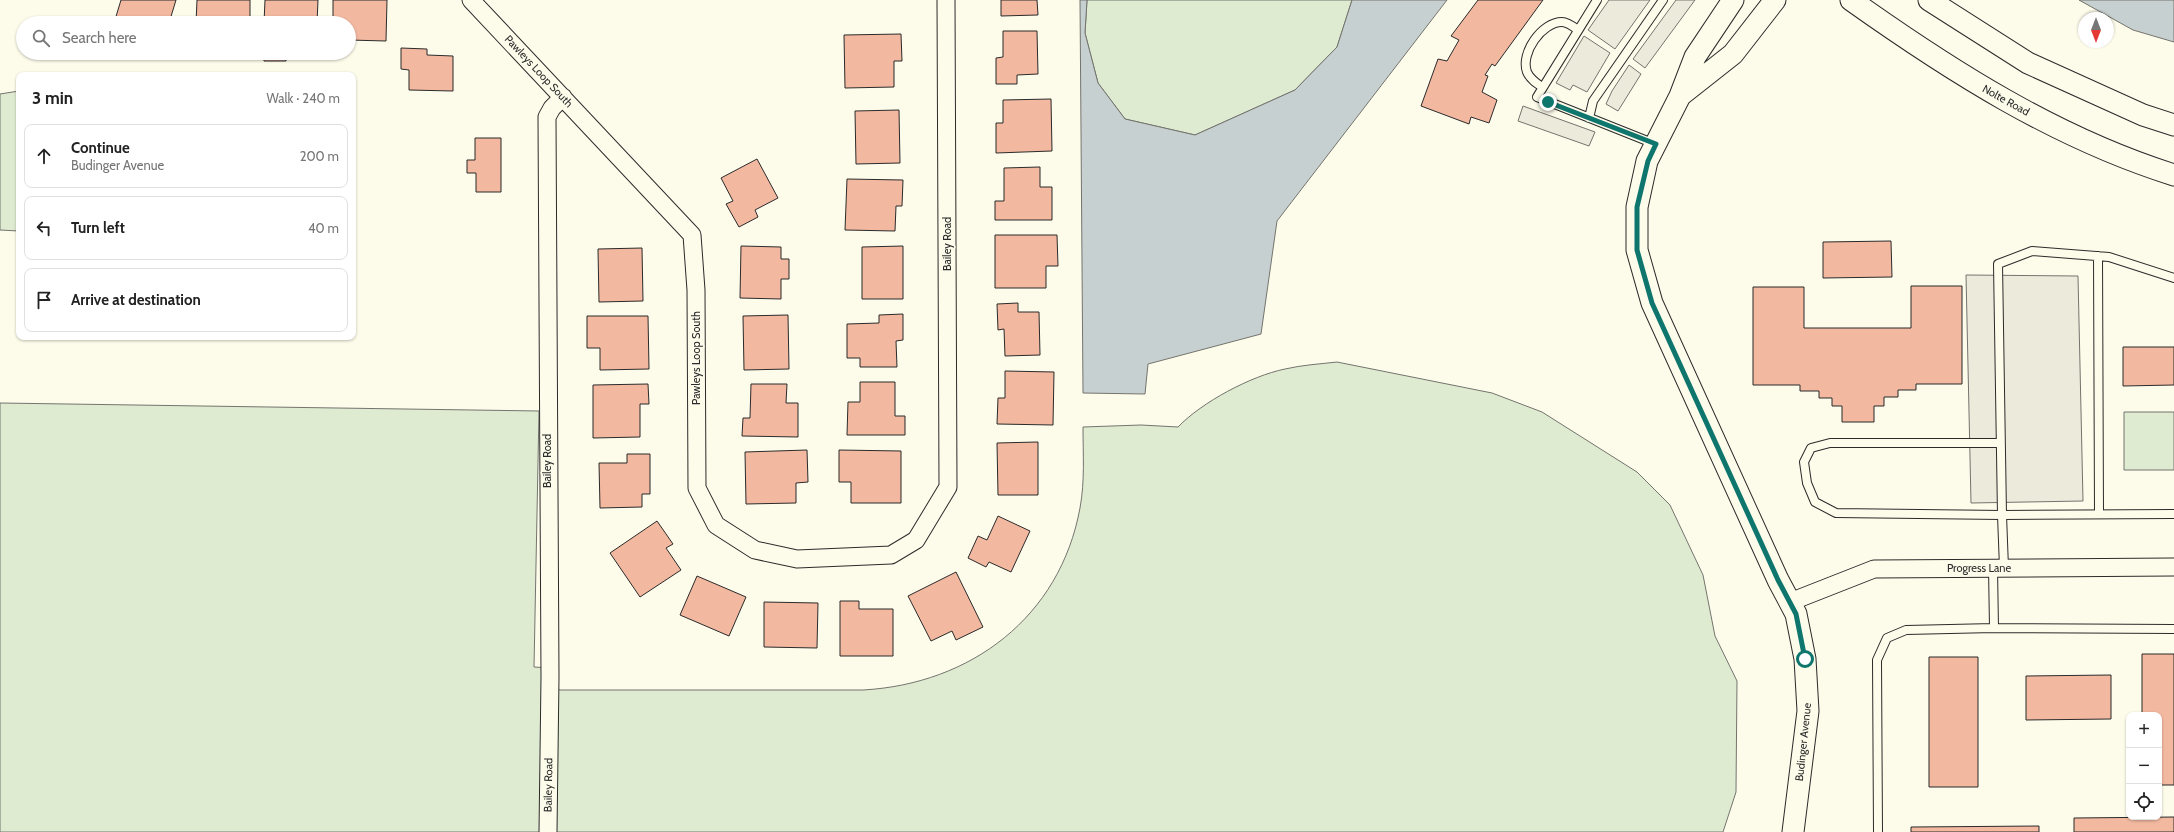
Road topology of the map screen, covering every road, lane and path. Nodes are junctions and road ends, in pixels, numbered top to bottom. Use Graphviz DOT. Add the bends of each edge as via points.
graph roads {
  1 [pos="471,0"];
  2 [pos="946,0"];
  3 [pos="1597,0"];
  4 [pos="1663,0"];
  5 [pos="1733,0"];
  6 [pos="1775,0"];
  7 [pos="1851,0"];
  8 [pos="1929,0"];
  9 [pos="1578,30"];
  10 [pos="1542,87"];
  11 [pos="1680,96"];
  12 [pos="563,97"];
  13 [pos="1589,118"];
  14 [pos="2174,125"];
  15 [pos="1656,144"];
  16 [pos="2174,174"];
  17 [pos="2098,256"];
  18 [pos="2174,278"];
  19 [pos="2000,443"];
  20 [pos="948,487"];
  21 [pos="2099,514"];
  22 [pos="2174,514"];
  23 [pos="2002,515"];
  24 [pos="2174,567"];
  25 [pos="1998,568"];
  26 [pos="1790,602"];
  27 [pos="1994,628"];
  28 [pos="2174,629"];
  29 [pos="548,832"];
  30 [pos="1793,832"];
  31 [pos="1878,832"];
  1 -- 12 [label="street, Pawleys Loop South"];
  2 -- 20 [label="street, Bailey Road"];
  3 -- 9 [label="lane"];
  4 -- 13 [label="lane" via="1593,101"];
  5 -- 11 [label="street, Budinger Avenue" via="1695,58"];
  6 -- 11 [label="street, Budinger Avenue" via="1733,54"];
  7 -- 16 [label="street, Nolte Road" via="1907,40 2010,104 2132,162"];
  8 -- 14 [label="street" via="2028,63 2143,115"];
  9 -- 10 [label="lane"];
  9 -- 10 [label="lane" via="1563,22 1554,23 1545,28 1532,45 1526,58 1527,71"];
  10 -- 13 [label="lane" via="1537,97"];
  11 -- 15 [label="street, Budinger Avenue"];
  12 -- 20 [label="street, Pawleys Loop South" via="692,235 696,290 697,488 716,525 755,550 797,559 891,555 916,540"];
  12 -- 29 [label="street, Bailey Road" via="546,117 550,677"];
  13 -- 15 [label="lane"];
  15 -- 26 [label="street, Budinger Avenue" via="1648,161 1637,207 1637,250 1650,295"];
  17 -- 18 [label="lane" via="2109,257"];
  17 -- 19 [label="lane" via="2032,251 1998,264"];
  17 -- 21 [label="lane"];
  19 -- 23 [label="lane"];
  19 -- 23 [label="lane" via="1830,443 1811,448 1804,462 1807,483 1815,502 1836,513"];
  21 -- 22 [label="lane"];
  21 -- 23 [label="lane"];
  23 -- 25 [label="lane"];
  24 -- 25 [label="street, Progress Lane"];
  25 -- 26 [label="street, Progress Lane" via="1874,569"];
  25 -- 27 [label="lane"];
  26 -- 30 [label="street, Budinger Avenue" via="1796,614 1805,659 1808,710"];
  27 -- 28 [label="lane"];
  27 -- 31 [label="lane" via="1906,630 1887,638 1877,660"];
}
